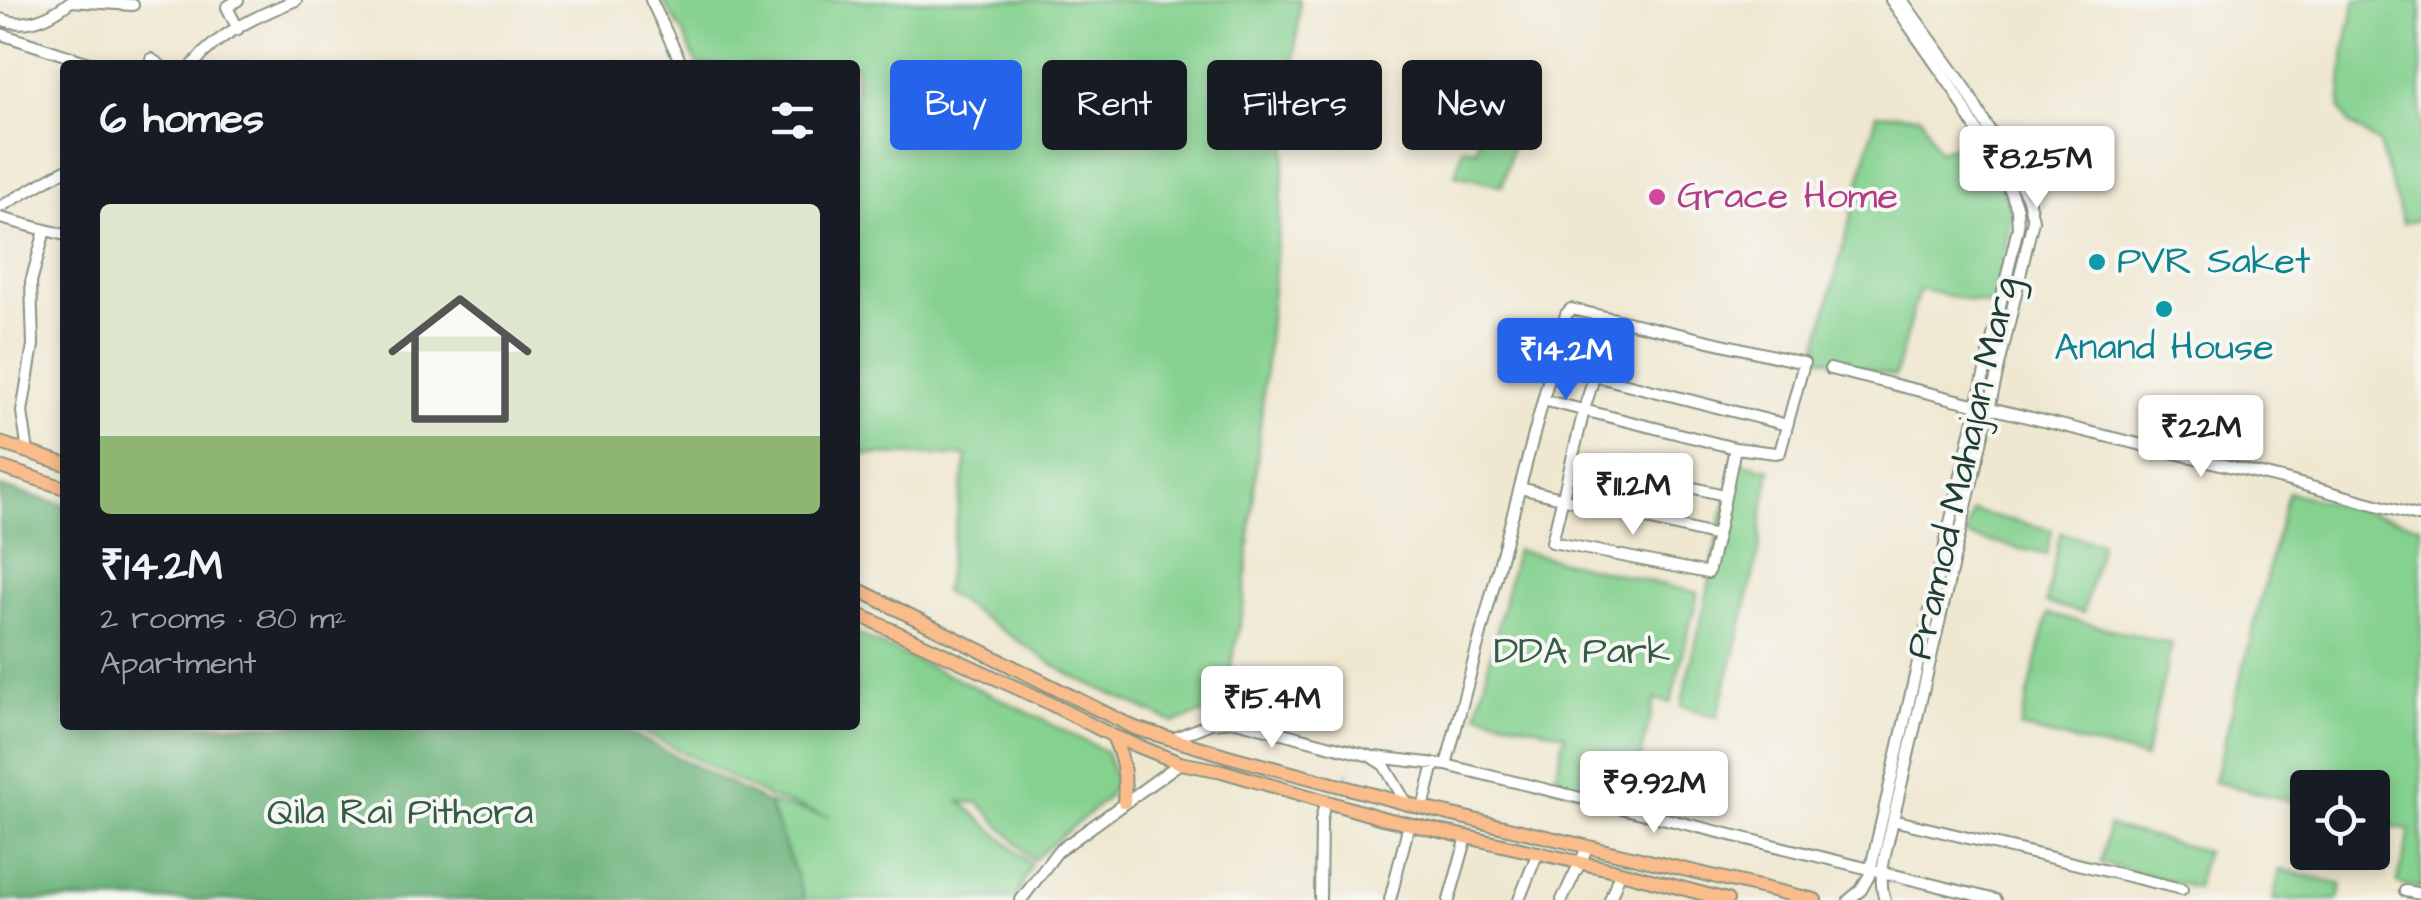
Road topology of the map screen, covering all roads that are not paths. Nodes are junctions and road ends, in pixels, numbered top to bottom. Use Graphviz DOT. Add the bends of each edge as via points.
graph roads {
  1 [pos="238,0"];
  2 [pos="296,0"];
  3 [pos="651,0"];
  4 [pos="1890,0"];
  5 [pos="1902,0"];
  6 [pos="132,5"];
  7 [pos="3,20"];
  8 [pos="238,28"];
  9 [pos="0,35"];
  10 [pos="78,60"];
  11 [pos="197,60"];
  12 [pos="680,60"];
  13 [pos="60,173"];
  14 [pos="0,206"];
  15 [pos="0,218"];
  16 [pos="44,230"];
  17 [pos="60,235"];
  18 [pos="1612,318"];
  19 [pos="1830,369"];
  20 [pos="1594,376"];
  21 [pos="1543,400"];
  22 [pos="1985,406"];
  23 [pos="1584,410"];
  24 [pos="1787,426"];
  25 [pos="0,443"];
  26 [pos="1735,448"];
  27 [pos="28,452"];
  28 [pos="1572,459"];
  29 [pos="60,462"];
  30 [pos="0,467"];
  31 [pos="60,486"];
  32 [pos="1520,488"];
  33 [pos="1724,496"];
  34 [pos="1562,500"];
  35 [pos="2421,517"];
  36 [pos="1717,536"];
  37 [pos="860,590"];
  38 [pos="860,614"];
  39 [pos="1113,736"];
  40 [pos="1173,739"];
  41 [pos="1906,739"];
  42 [pos="1375,757"];
  43 [pos="1180,762"];
  44 [pos="1440,765"];
  45 [pos="1124,802"];
  46 [pos="1325,802"];
  47 [pos="1407,804"];
  48 [pos="1423,808"];
  49 [pos="1892,820"];
  50 [pos="1409,824"];
  51 [pos="1467,837"];
  52 [pos="1588,846"];
  53 [pos="1538,852"];
  54 [pos="1582,863"];
  55 [pos="1877,870"];
  56 [pos="1620,872"];
  57 [pos="2182,889"];
  58 [pos="2405,890"];
  59 [pos="2421,894"];
  60 [pos="1721,899"];
  61 [pos="1021,900"];
  62 [pos="1320,900"];
  63 [pos="1390,900"];
  64 [pos="1449,900"];
  65 [pos="1520,900"];
  66 [pos="1562,900"];
  67 [pos="1610,900"];
  68 [pos="1815,900"];
  69 [pos="1848,900"];
  70 [pos="1885,900"];
  71 [pos="1996,900"];
  1 -- 8 [label="street" via="228,7"];
  2 -- 8 [label="street"];
  3 -- 12 [label="street"];
  4 -- 22 [label="street, Pramod Mahajan Marg" via="1954,90 2017,209"];
  5 -- 22 [label="street, Pramod Mahajan Marg" via="1964,86 2032,208 2032,231"];
  6 -- 7 [label="street" via="71,2 28,24"];
  7 -- 9 [label="street"];
  8 -- 11 [label="street"];
  9 -- 10 [label="street"];
  13 -- 14 [label="street"];
  15 -- 16 [label="street"];
  16 -- 17 [label="street"];
  16 -- 27 [label="street" via="31,282 33,346 22,412"];
  18 -- 20 [label="street"];
  18 -- 21 [label="street" via="1571,309 1566,314"];
  18 -- 24 [label="street" via="1804,363"];
  19 -- 22 [label="street"];
  20 -- 23 [label="street"];
  20 -- 24 [label="street"];
  21 -- 23 [label="street"];
  21 -- 32 [label="street"];
  22 -- 35 [label="street"];
  22 -- 41 [label="street, Pramod Mahajan Marg"];
  23 -- 26 [label="street"];
  23 -- 28 [label="street"];
  24 -- 26 [label="street" via="1778,453"];
  25 -- 27 [label="main road"];
  26 -- 33 [label="street"];
  27 -- 29 [label="main road"];
  28 -- 33 [label="street"];
  28 -- 34 [label="street"];
  30 -- 31 [label="main road"];
  32 -- 34 [label="street"];
  32 -- 44 [label="street"];
  33 -- 36 [label="street"];
  34 -- 36 [label="street"];
  34 -- 36 [label="street" via="1552,542 1708,573"];
  37 -- 40 [label="main road" via="1135,728"];
  38 -- 39 [label="main road"];
  39 -- 43 [label="main road"];
  39 -- 45 [label="main road" via="1123,758"];
  40 -- 42 [label="street" via="1236,721"];
  40 -- 47 [label="main road"];
  41 -- 49 [label="street, Pramod Mahajan Marg"];
  41 -- 55 [label="street, Pramod Mahajan Marg"];
  42 -- 44 [label="street"];
  42 -- 47 [label="street"];
  43 -- 45 [label="street"];
  43 -- 46 [label="main road"];
  44 -- 48 [label="street"];
  44 -- 55 [label="street"];
  45 -- 61 [label="street" via="1057,852"];
  46 -- 50 [label="main road"];
  46 -- 62 [label="street"];
  47 -- 48 [label="main road"];
  48 -- 52 [label="main road"];
  49 -- 55 [label="street, Pramod Mahajan Marg"];
  49 -- 57 [label="street"];
  50 -- 51 [label="main road"];
  50 -- 63 [label="street"];
  51 -- 53 [label="main road"];
  51 -- 64 [label="street"];
  52 -- 54 [label="street"];
  52 -- 68 [label="main road"];
  53 -- 54 [label="main road"];
  53 -- 65 [label="street"];
  54 -- 56 [label="main road"];
  54 -- 66 [label="street"];
  55 -- 69 [label="street, Pramod Mahajan Marg"];
  55 -- 70 [label="street, Pramod Mahajan Marg"];
  55 -- 71 [label="street"];
  56 -- 60 [label="main road"];
  56 -- 67 [label="street"];
  58 -- 59 [label="street"];
}
